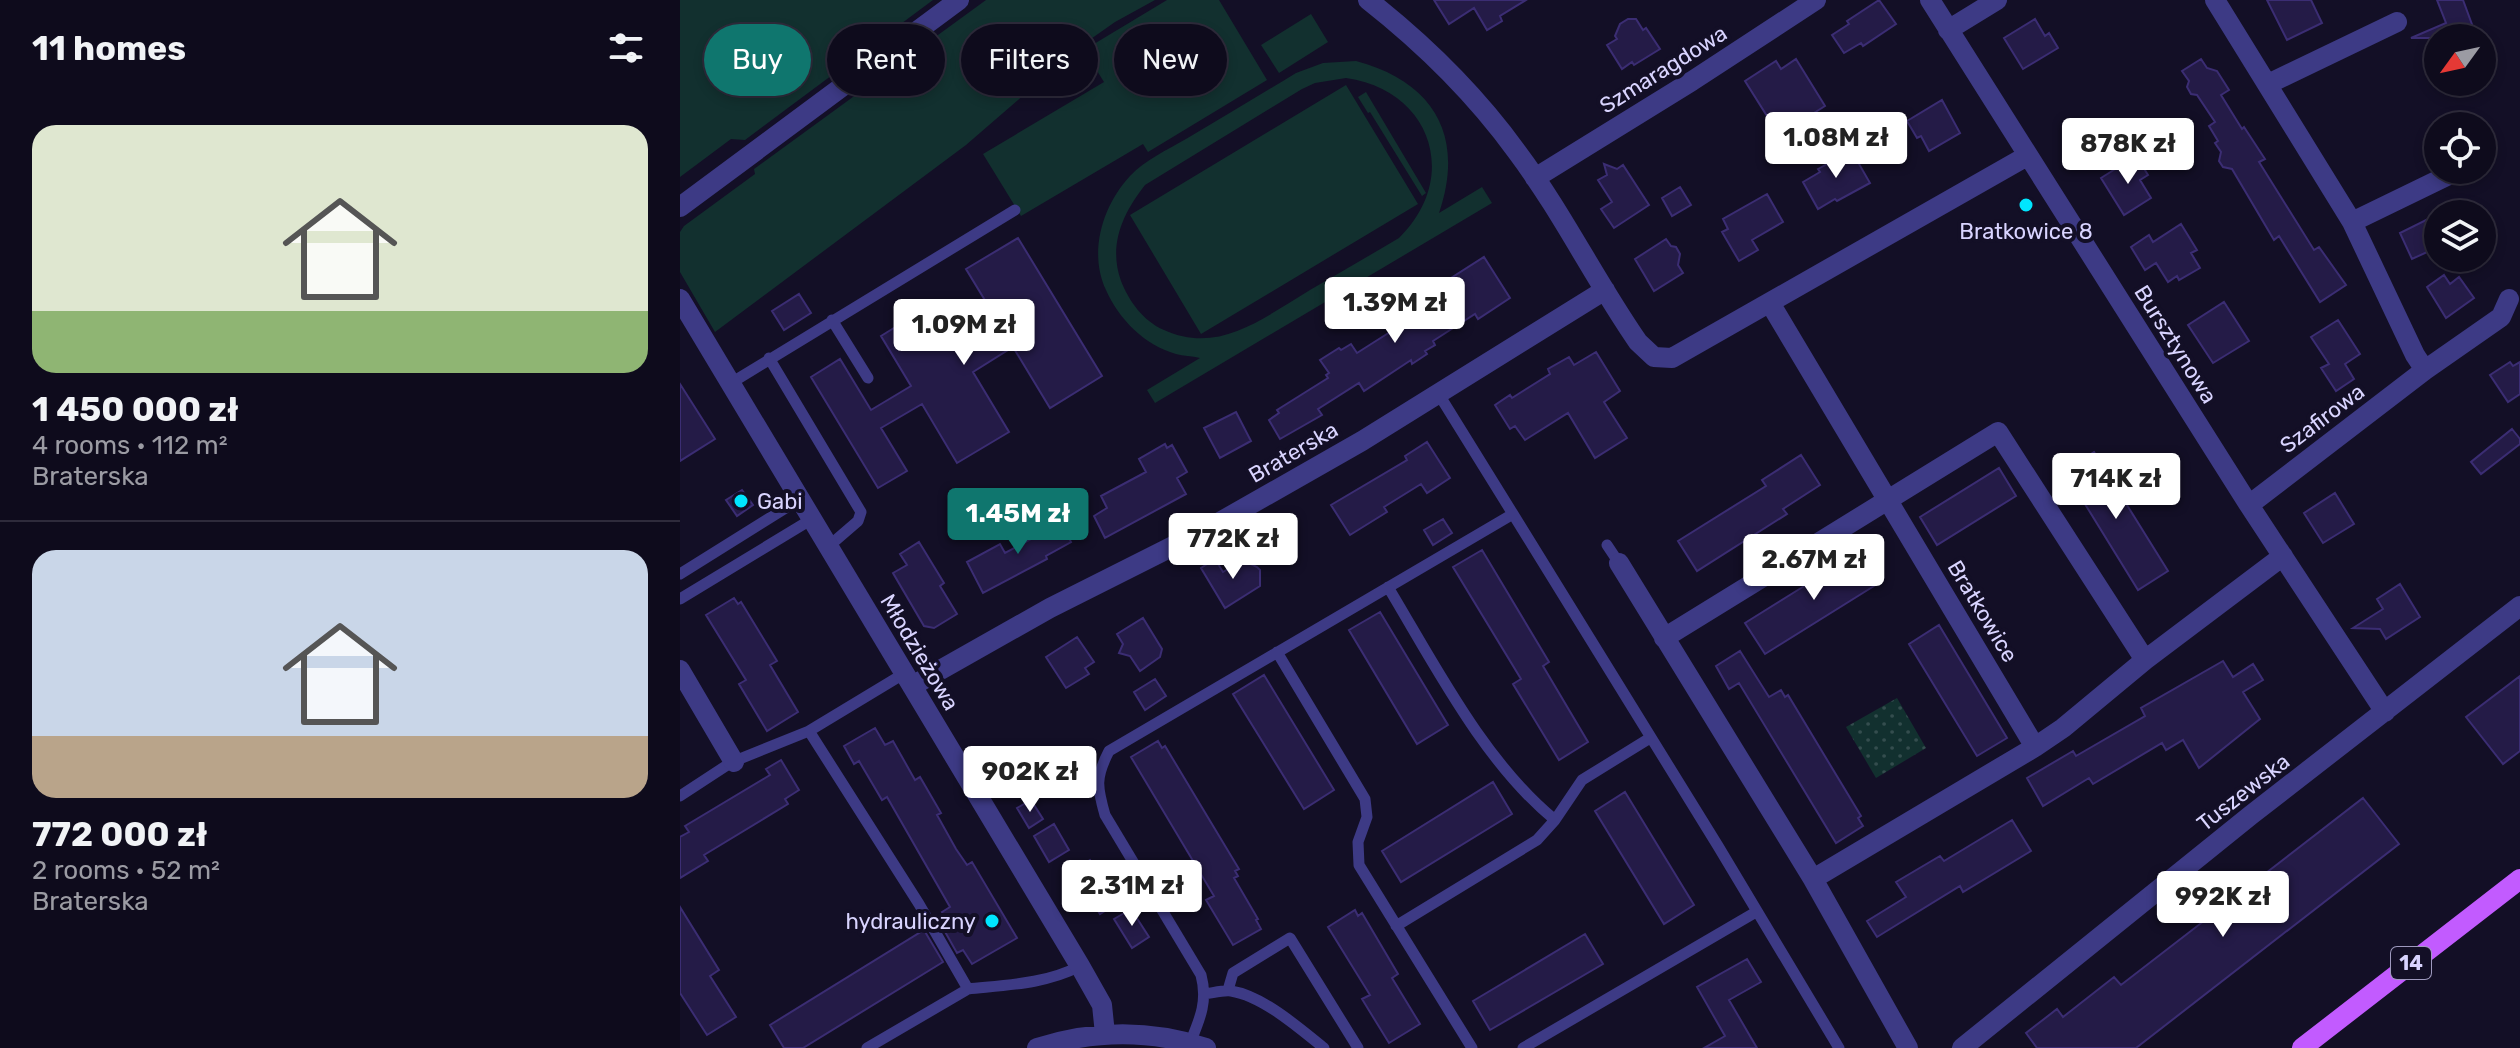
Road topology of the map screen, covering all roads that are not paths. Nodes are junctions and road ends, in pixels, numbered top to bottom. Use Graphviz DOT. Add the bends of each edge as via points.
graph roads {
  1 [pos="959,0"];
  2 [pos="1816,0"];
  3 [pos="1930,0"];
  4 [pos="1997,0"];
  5 [pos="2215,0"];
  6 [pos="1374,1"];
  7 [pos="2397,22"];
  8 [pos="1948,30"];
  9 [pos="2268,84"];
  10 [pos="2027,156"];
  11 [pos="1535,178"];
  12 [pos="2430,184"];
  13 [pos="680,207"];
  14 [pos="1015,210"];
  15 [pos="2352,222"];
  16 [pos="1605,290"];
  17 [pos="680,299"];
  18 [pos="2509,299"];
  19 [pos="1770,303"];
  20 [pos="832,320"];
  21 [pos="769,358"];
  22 [pos="2425,370"];
  23 [pos="868,378"];
  24 [pos="731,383"];
  25 [pos="1438,393"];
  26 [pos="800,499"];
  27 [pos="1889,500"];
  28 [pos="2249,505"];
  29 [pos="1513,514"];
  30 [pos="812,519"];
  31 [pos="1607,545"];
  32 [pos="829,546"];
  33 [pos="2275,562"];
  34 [pos="1619,563"];
  35 [pos="680,574"];
  36 [pos="1388,587"];
  37 [pos="680,599"];
  38 [pos="2520,606"];
  39 [pos="1664,638"];
  40 [pos="1277,652"];
  41 [pos="2145,660"];
  42 [pos="680,670"];
  43 [pos="909,679"];
  44 [pos="2385,712"];
  45 [pos="809,731"];
  46 [pos="1650,738"];
  47 [pos="2035,747"];
  48 [pos="734,762"];
  49 [pos="680,796"];
  50 [pos="1555,820"];
  51 [pos="1813,879"];
  52 [pos="2520,879"];
  53 [pos="1756,912"];
  54 [pos="1396,926"];
  55 [pos="1080,966"];
  56 [pos="968,989"];
  57 [pos="1228,990"];
  58 [pos="1205,994"];
  59 [pos="1105,1034"];
  60 [pos="1198,1045"];
  61 [pos="867,1048"];
  62 [pos="1037,1048"];
  63 [pos="1324,1048"];
  64 [pos="1358,1048"];
  65 [pos="1472,1048"];
  66 [pos="1523,1048"];
  67 [pos="1839,1048"];
  68 [pos="1908,1048"];
  69 [pos="1962,1048"];
  70 [pos="2302,1048"];
  1 -- 13 [label="street"];
  2 -- 11 [label="street, Szmaragdowa"];
  3 -- 8 [label="street, Bursztynowa"];
  4 -- 8 [label="street"];
  5 -- 9 [label="street"];
  6 -- 11 [label="street" via="1465,87"];
  7 -- 9 [label="street"];
  8 -- 10 [label="street, Bursztynowa"];
  9 -- 15 [label="street"];
  10 -- 19 [label="street"];
  10 -- 28 [label="street, Bursztynowa"];
  11 -- 16 [label="street"];
  12 -- 15 [label="street"];
  14 -- 20 [label="lane"];
  15 -- 22 [label="street"];
  16 -- 19 [label="street" via="1638,342 1654,357 1672,358"];
  16 -- 25 [label="street, Braterska"];
  17 -- 24 [label="street, Młodzieżowa"];
  18 -- 22 [label="street, Szafirowa" via="2501,317"];
  19 -- 27 [label="street, Bratkowice"];
  20 -- 21 [label="lane"];
  20 -- 23 [label="lane"];
  21 -- 24 [label="lane"];
  21 -- 32 [label="lane" via="861,512"];
  22 -- 28 [label="street, Szafirowa"];
  24 -- 26 [label="street, Młodzieżowa"];
  25 -- 29 [label="lane"];
  25 -- 43 [label="street, Braterska" via="1211,527"];
  26 -- 30 [label="street, Młodzieżowa"];
  26 -- 35 [label="lane"];
  27 -- 39 [label="street"];
  27 -- 41 [label="street" via="1998,432"];
  27 -- 47 [label="street, Bratkowice"];
  28 -- 33 [label="street, Bursztynowa"];
  29 -- 36 [label="lane"];
  29 -- 46 [label="lane"];
  30 -- 32 [label="street, Młodzieżowa"];
  30 -- 37 [label="lane"];
  31 -- 34 [label="lane"];
  32 -- 43 [label="street, Młodzieżowa"];
  33 -- 41 [label="street"];
  33 -- 44 [label="street, Bursztynowa"];
  34 -- 39 [label="street"];
  36 -- 40 [label="lane"];
  36 -- 50 [label="lane" via="1477,734"];
  38 -- 44 [label="street, Tuszewska"];
  39 -- 51 [label="street"];
  40 -- 54 [label="lane" via="1365,799 1359,865"];
  40 -- 58 [label="lane" via="1109,751 1099,769 1105,815 1201,975"];
  41 -- 47 [label="street"];
  42 -- 48 [label="street"];
  43 -- 45 [label="lane"];
  43 -- 55 [label="street, Młodzieżowa"];
  44 -- 69 [label="street, Tuszewska"];
  45 -- 48 [label="lane"];
  45 -- 56 [label="lane"];
  46 -- 50 [label="lane" via="1582,780"];
  46 -- 53 [label="lane"];
  47 -- 51 [label="street"];
  48 -- 49 [label="lane"];
  50 -- 54 [label="lane" via="1537,840"];
  51 -- 68 [label="street"];
  52 -- 70 [label="main road, 14"];
  53 -- 66 [label="lane"];
  53 -- 67 [label="lane"];
  54 -- 65 [label="lane"];
  55 -- 56 [label="lane" via="1037,981"];
  55 -- 59 [label="street, Młodzieżowa" via="1102,1005"];
  56 -- 61 [label="lane"];
  57 -- 58 [label="lane"];
  57 -- 63 [label="lane" via="1252,997"];
  57 -- 64 [label="lane" via="1233,973 1290,938"];
  58 -- 60 [label="lane"];
  59 -- 60 [label="street" via="1145,1034"];
  59 -- 62 [label="street"];
}
